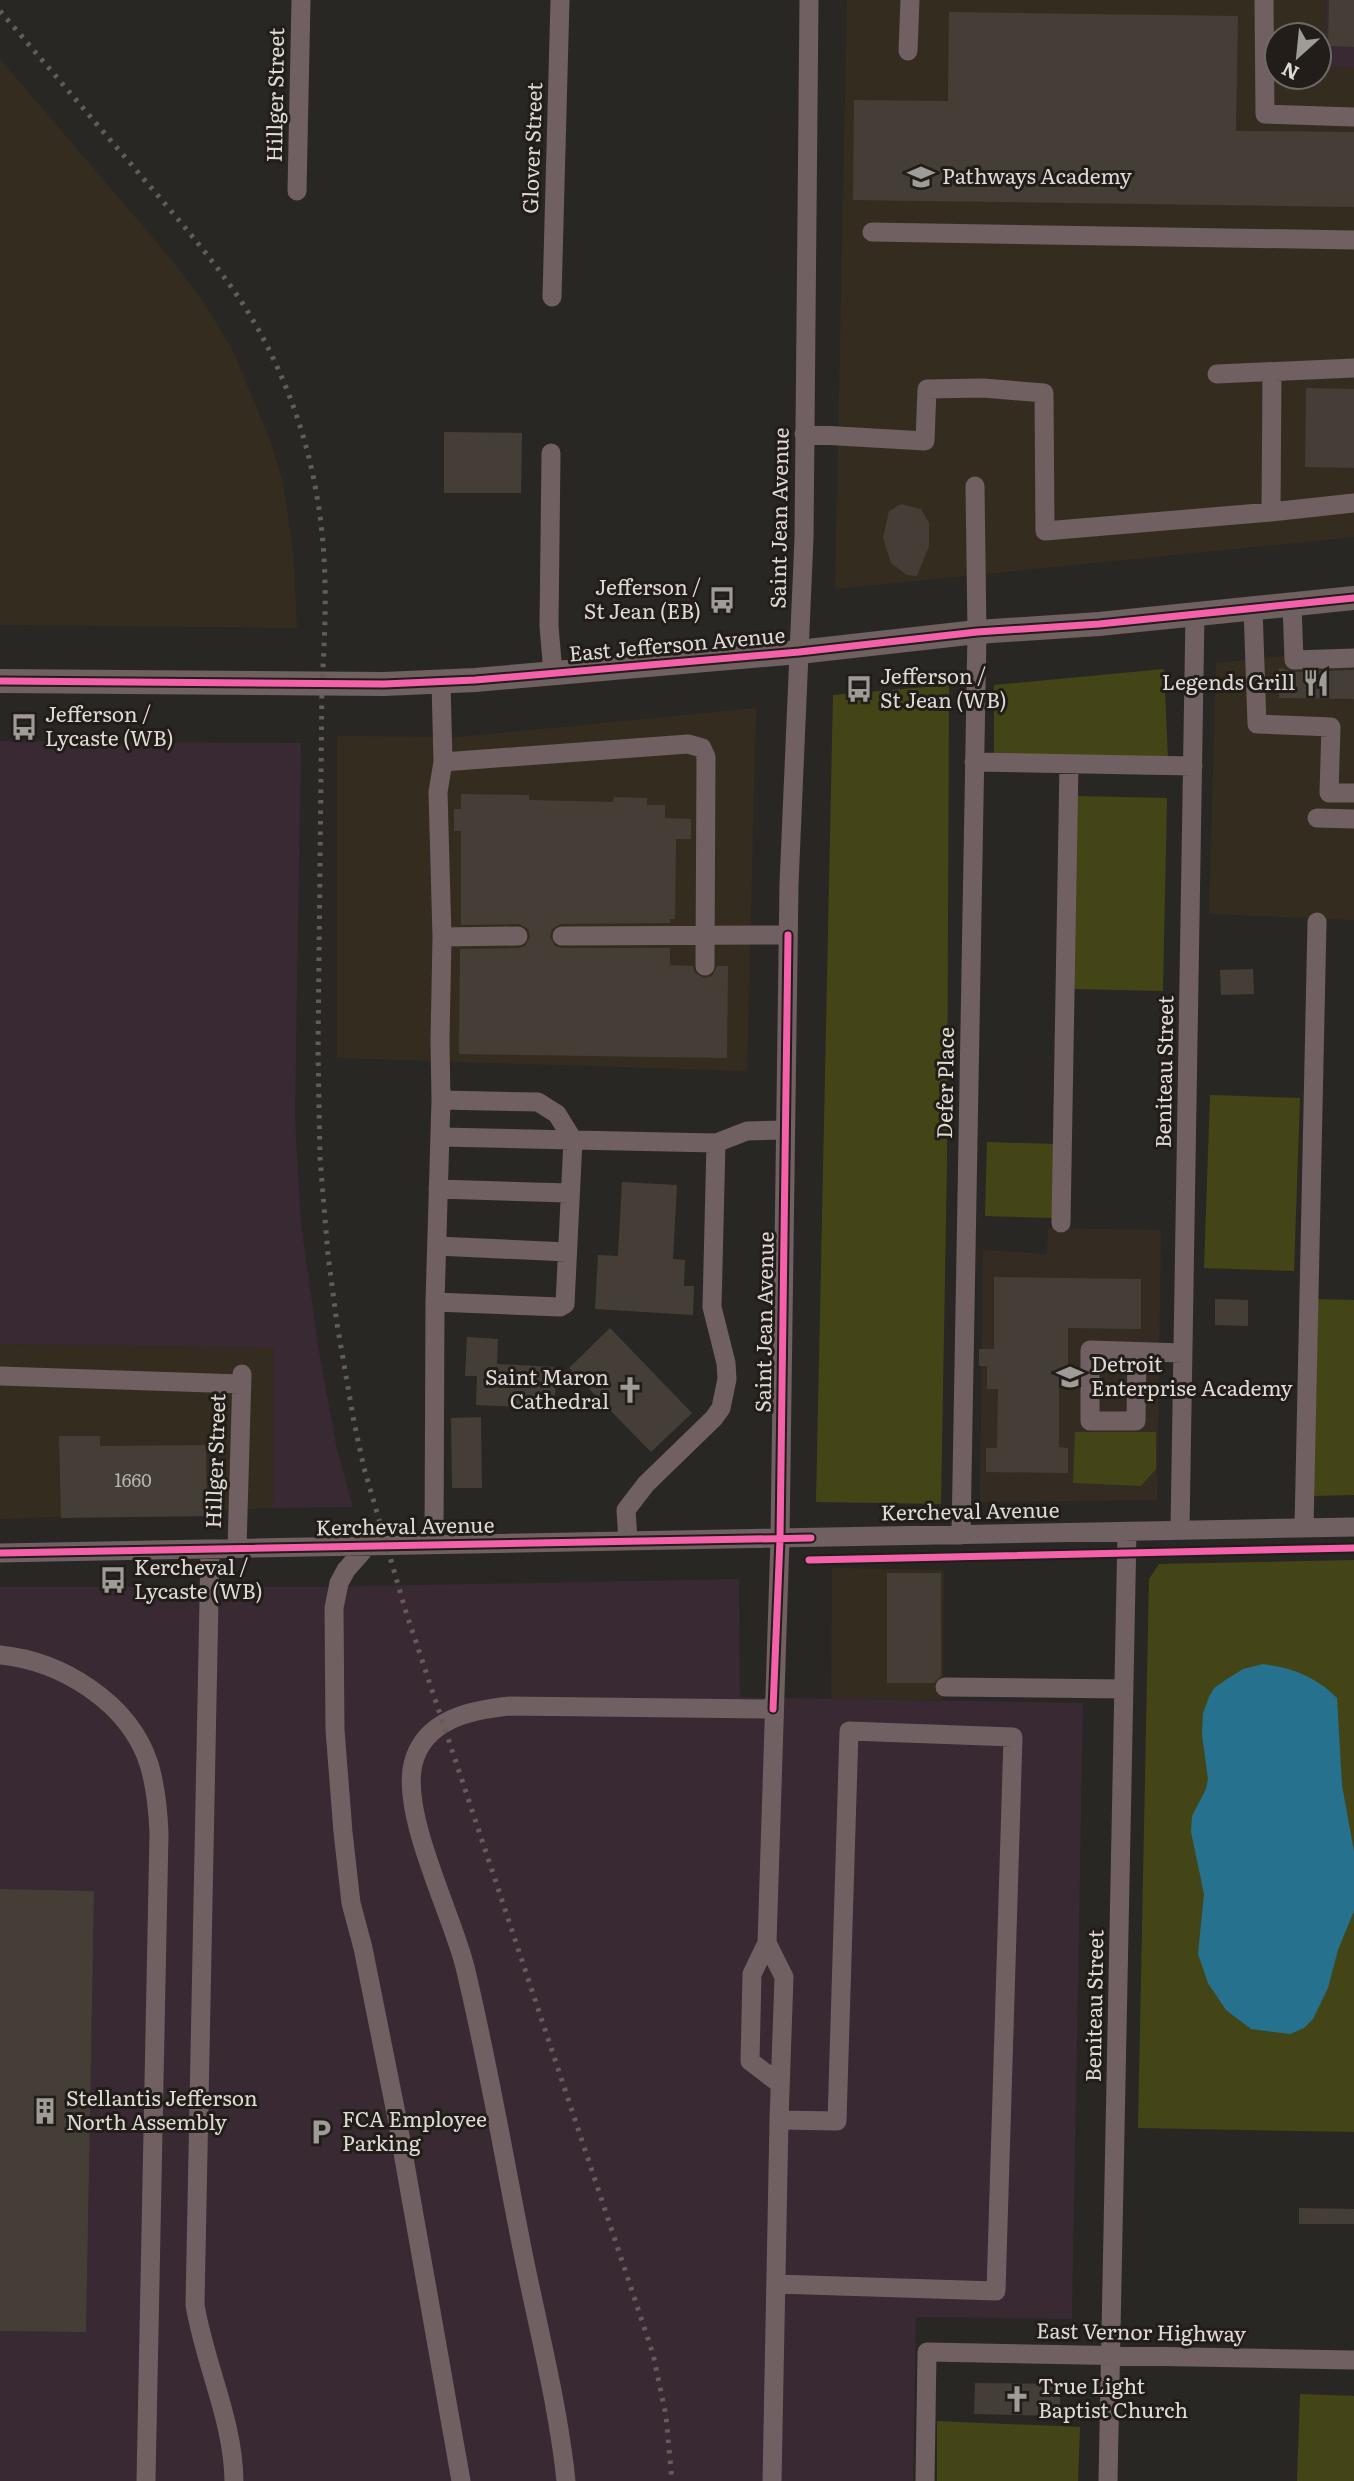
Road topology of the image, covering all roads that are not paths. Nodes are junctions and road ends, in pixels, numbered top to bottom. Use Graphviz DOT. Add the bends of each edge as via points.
graph roads {
  1 [pos="301,0"];
  2 [pos="560,0"];
  3 [pos="809,0"];
  4 [pos="910,0"];
  5 [pos="1264,0"];
  6 [pos="908,51"];
  7 [pos="1354,117"];
  8 [pos="297,191"];
  9 [pos="872,232"];
  10 [pos="1354,240"];
  11 [pos="552,297"];
  12 [pos="1354,368"];
  13 [pos="1272,372"];
  14 [pos="1217,374"];
  15 [pos="804,434"];
  16 [pos="551,453"];
  17 [pos="975,486"];
  18 [pos="1354,503"];
  19 [pos="1271,512"];
  20 [pos="1354,598"];
  21 [pos="1292,604"];
  22 [pos="1252,608"];
  23 [pos="1195,614"];
  24 [pos="977,632"];
  25 [pos="799,652"];
  26 [pos="1354,658"];
  27 [pos="553,673"];
  28 [pos="0,681"];
  29 [pos="441,682"];
  30 [pos="443,762"];
  31 [pos="974,762"];
  32 [pos="1069,764"];
  33 [pos="1193,766"];
  34 [pos="1354,793"];
  35 [pos="1317,818"];
  36 [pos="1354,819"];
  37 [pos="1317,922"];
  38 [pos="706,934"];
  39 [pos="788,935"];
  40 [pos="518,936"];
  41 [pos="562,936"];
  42 [pos="442,937"];
  43 [pos="705,966"];
  44 [pos="441,1100"];
  45 [pos="785,1130"];
  46 [pos="440,1137"];
  47 [pos="573,1140"];
  48 [pos="716,1143"];
  49 [pos="438,1189"];
  50 [pos="569,1193"];
  51 [pos="1061,1223"];
  52 [pos="437,1247"];
  53 [pos="567,1251"];
  54 [pos="435,1302"];
  55 [pos="1137,1352"];
  56 [pos="1183,1353"];
  57 [pos="0,1376"];
  58 [pos="1354,1527"];
  59 [pos="1304,1528"];
  60 [pos="1180,1530"];
  61 [pos="1127,1532"];
  62 [pos="961,1535"];
  63 [pos="780,1539"];
  64 [pos="628,1541"];
  65 [pos="434,1544"];
  66 [pos="368,1545"];
  67 [pos="237,1548"];
  68 [pos="210,1549"];
  69 [pos="0,1553"];
  70 [pos="0,1655"];
  71 [pos="946,1687"];
  72 [pos="1124,1689"];
  73 [pos="773,1709"];
  74 [pos="767,1944"];
  75 [pos="780,2084"];
  76 [pos="779,2120"];
  77 [pos="776,2284"];
  78 [pos="1111,2355"];
  79 [pos="1354,2360"];
  80 [pos="146,2481"];
  81 [pos="234,2481"];
  82 [pos="461,2481"];
  83 [pos="566,2481"];
  84 [pos="772,2481"];
  85 [pos="925,2481"];
  86 [pos="1108,2481"];
  1 -- 8 [label="street, Hillger Street"];
  2 -- 11 [label="street, Glover Street"];
  3 -- 15 [label="street, Saint Jean Avenue"];
  4 -- 6 [label="street"];
  5 -- 7 [label="street" via="1265,114"];
  9 -- 10 [label="street"];
  12 -- 13 [label="street"];
  13 -- 14 [label="street"];
  13 -- 19 [label="street"];
  15 -- 19 [label="street" via="925,441 927,389 1044,393 1045,531"];
  15 -- 25 [label="street, Saint Jean Avenue"];
  16 -- 27 [label="street" via="549,626"];
  17 -- 24 [label="street, Defer Place"];
  18 -- 19 [label="street"];
  20 -- 21 [label="main road, East Jefferson Avenue"];
  21 -- 22 [label="main road, East Jefferson Avenue"];
  21 -- 26 [label="street" via="1294,660"];
  22 -- 23 [label="main road, East Jefferson Avenue"];
  22 -- 34 [label="street" via="1257,724 1331,727 1329,793"];
  23 -- 24 [label="main road, East Jefferson Avenue"];
  23 -- 33 [label="street, Beniteau Street"];
  24 -- 25 [label="main road, East Jefferson Avenue"];
  24 -- 31 [label="street, Defer Place"];
  25 -- 27 [label="main road, East Jefferson Avenue"];
  25 -- 39 [label="street, Saint Jean Avenue"];
  27 -- 29 [label="main road, East Jefferson Avenue"];
  28 -- 29 [label="main road, East Jefferson Avenue"];
  29 -- 30 [label="street"];
  30 -- 38 [label="street" via="688,744 702,748 706,757"];
  30 -- 42 [label="street" via="438,792"];
  31 -- 32 [label="street"];
  31 -- 62 [label="street, Defer Place"];
  32 -- 33 [label="street"];
  32 -- 51 [label="street"];
  33 -- 56 [label="street, Beniteau Street"];
  35 -- 36 [label="street"];
  37 -- 59 [label="street"];
  38 -- 39 [label="street"];
  38 -- 41 [label="street"];
  38 -- 43 [label="street"];
  39 -- 45 [label="street, Saint Jean Avenue"];
  40 -- 42 [label="street"];
  42 -- 44 [label="street"];
  44 -- 46 [label="street"];
  44 -- 47 [label="street" via="538,1102 556,1114"];
  45 -- 48 [label="street" via="747,1131"];
  45 -- 63 [label="street, Saint Jean Avenue"];
  46 -- 47 [label="street"];
  46 -- 49 [label="street"];
  47 -- 48 [label="street"];
  47 -- 50 [label="street"];
  48 -- 64 [label="street" via="712,1307 726,1363 725,1395 714,1418 646,1484 626,1510"];
  49 -- 50 [label="street"];
  49 -- 52 [label="street"];
  50 -- 53 [label="street"];
  52 -- 53 [label="street"];
  52 -- 54 [label="street"];
  53 -- 54 [label="street" via="567,1298 561,1307"];
  54 -- 65 [label="street"];
  55 -- 56 [label="street"];
  56 -- 60 [label="street, Beniteau Street"];
  57 -- 67 [label="street, Hillger Street" via="242,1379"];
  58 -- 59 [label="street, Kercheval Avenue"];
  59 -- 60 [label="street, Kercheval Avenue"];
  60 -- 61 [label="street, Kercheval Avenue"];
  61 -- 62 [label="street, Kercheval Avenue"];
  61 -- 72 [label="street, Beniteau Street"];
  62 -- 63 [label="street, Kercheval Avenue"];
  63 -- 64 [label="street, Kercheval Avenue"];
  63 -- 73 [label="street, Saint Jean Avenue"];
  64 -- 65 [label="street, Kercheval Avenue"];
  65 -- 66 [label="street, Kercheval Avenue"];
  66 -- 67 [label="street, Kercheval Avenue"];
  66 -- 82 [label="street" via="339,1583 335,1597 335,1730 341,1819 351,1903 370,1978"];
  67 -- 68 [label="street, Kercheval Avenue"];
  68 -- 69 [label="street, Kercheval Avenue"];
  68 -- 81 [label="street" via="195,2305 230,2434"];
  70 -- 80 [label="street" via="54,1668 93,1690 139,1742 157,1796"];
  71 -- 72 [label="street"];
  72 -- 78 [label="street, Beniteau Street"];
  73 -- 74 [label="street, Saint Jean Avenue"];
  73 -- 83 [label="street" via="483,1709 453,1717 438,1727 413,1764 413,1807 464,1964"];
  74 -- 75 [label="street" via="784,1977"];
  74 -- 75 [label="street" via="752,1974 750,2061"];
  75 -- 76 [label="street"];
  76 -- 77 [label="street"];
  76 -- 77 [label="street" via="837,2121 849,1731 1013,1737 996,2291"];
  77 -- 84 [label="street"];
  78 -- 79 [label="street, East Vernor Highway"];
  78 -- 85 [label="street, East Vernor Highway" via="927,2352"];
  78 -- 86 [label="street, Beniteau Street"];
}
